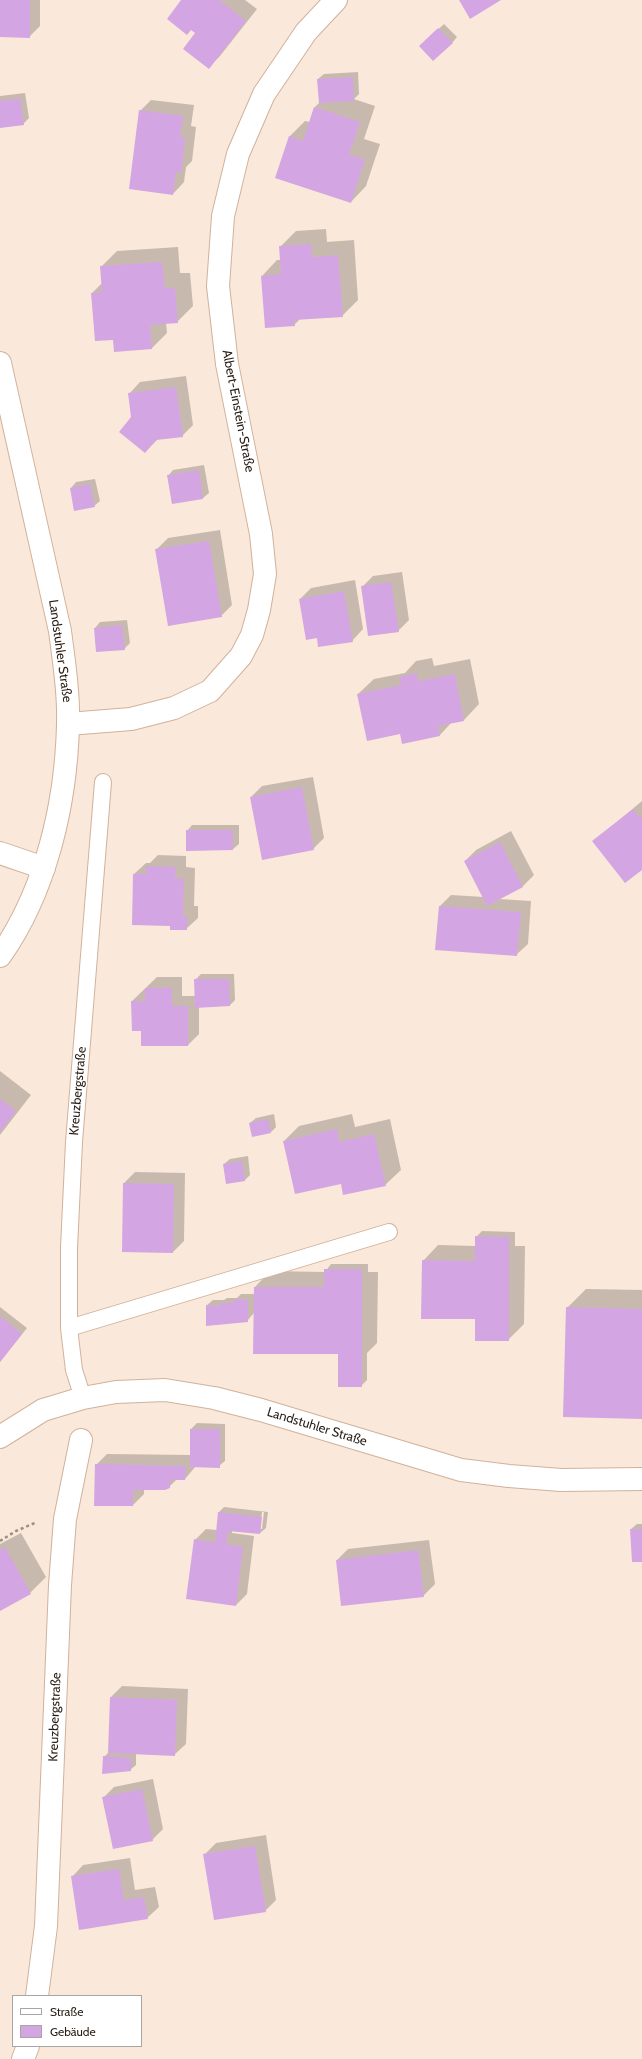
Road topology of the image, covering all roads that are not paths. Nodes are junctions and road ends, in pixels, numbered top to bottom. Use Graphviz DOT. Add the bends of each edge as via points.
graph roads {
  1 [pos="336,0"];
  2 [pos="0,363"];
  3 [pos="68,724"];
  4 [pos="104,782"];
  5 [pos="0,853"];
  6 [pos="44,868"];
  7 [pos="0,956"];
  8 [pos="389,1232"];
  9 [pos="69,1328"];
  10 [pos="83,1398"];
  11 [pos="0,1437"];
  12 [pos="81,1440"];
  13 [pos="642,1479"];
  14 [pos="37,1995"];
  15 [pos="28,2047"];
  16 [pos="23,2059"];
  1 -- 3 [label="street, Albert-Einstein-Straße" via="306,32 264,94 238,154 222,216 218,286 227,364 261,534 265,574 252,634 241,656 228,672 210,691 196,698 174,708 131,719"];
  2 -- 3 [label="street, Landstuhler Straße" via="60,631 66,676"];
  3 -- 6 [label="street, Landstuhler Straße" via="62,793"];
  4 -- 9 [label="lane, Kreuzbergstraße" via="74,1142 69,1248"];
  5 -- 6 [label="street"];
  6 -- 7 [label="street, Landstuhler Straße" via="28,907"];
  8 -- 9 [label="lane"];
  9 -- 10 [label="lane, Kreuzbergstraße" via="74,1370"];
  10 -- 11 [label="street, Landstuhler Straße" via="43,1410"];
  10 -- 13 [label="street, Landstuhler Straße" via="116,1392 165,1390 214,1398 461,1470 561,1480"];
  12 -- 14 [label="street, Kreuzbergstraße" via="65,1519 46,1926"];
  15 -- 16 [label="street"];
}
